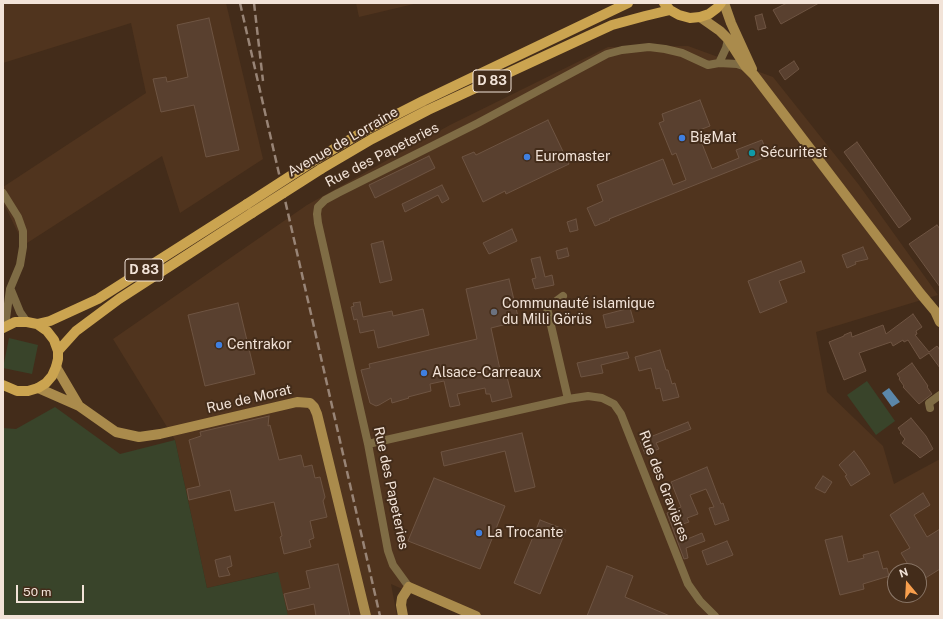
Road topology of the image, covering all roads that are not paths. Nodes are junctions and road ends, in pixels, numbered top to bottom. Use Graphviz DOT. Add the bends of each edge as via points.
graph roads {
  1 [pos="628,3"];
  2 [pos="722,3"];
  3 [pos="667,7"];
  4 [pos="700,17"];
  5 [pos="728,39"];
  6 [pos="719,63"];
  7 [pos="746,66"];
  8 [pos="754,74"];
  9 [pos="3,193"];
  10 [pos="249,209"];
  11 [pos="10,289"];
  12 [pos="563,296"];
  13 [pos="938,310"];
  14 [pos="940,322"];
  15 [pos="32,323"];
  16 [pos="4,327"];
  17 [pos="58,352"];
  18 [pos="56,367"];
  19 [pos="4,387"];
  20 [pos="38,388"];
  21 [pos="940,395"];
  22 [pos="568,399"];
  23 [pos="79,406"];
  24 [pos="930,408"];
  25 [pos="368,444"];
  26 [pos="409,587"];
  27 [pos="366,616"];
  28 [pos="404,616"];
  29 [pos="476,616"];
  30 [pos="716,616"];
  1 -- 10 [label="main road, Avenue de Lorraine / D 83, bridge" via="366,130 315,160"];
  2 -- 4 [label="main road" via="709,14"];
  2 -- 8 [label="street"];
  3 -- 4 [label="main road" via="679,15"];
  3 -- 10 [label="main road, Avenue de Lorraine / D 83, bridge" via="612,25 428,110"];
  4 -- 5 [label="street"];
  5 -- 6 [label="street"];
  5 -- 7 [label="street"];
  6 -- 7 [label="street, Rue des Papeteries"];
  6 -- 25 [label="street, Rue des Papeteries" via="708,65 665,48 649,47 607,54 325,200 318,207 318,223"];
  7 -- 8 [label="street"];
  8 -- 13 [label="street" via="920,293"];
  9 -- 11 [label="street" via="18,217 23,231 20,265"];
  10 -- 15 [label="main road, Avenue de Lorraine / D 83" via="98,299 50,322"];
  10 -- 17 [label="main road, Avenue de Lorraine / D 83" via="118,299 76,331"];
  11 -- 15 [label="street" via="18,308"];
  11 -- 16 [label="street"];
  12 -- 22 [label="street" via="547,308"];
  13 -- 14 [label="street"];
  15 -- 16 [label="main road, Avenue de Lorraine" via="16,322"];
  15 -- 17 [label="main road" via="47,331 54,340"];
  17 -- 18 [label="main road"];
  18 -- 20 [label="main road" via="46,383"];
  18 -- 23 [label="street, Rue de Morat"];
  19 -- 20 [label="main road" via="17,391"];
  20 -- 23 [label="street, Rue de Morat"];
  21 -- 24 [label="street" via="930,403"];
  22 -- 25 [label="street, Rue des Gravières"];
  22 -- 30 [label="street, Rue des Gravières" via="588,396 602,398 614,404 621,414 688,584 700,601"];
  23 -- 27 [label="street, Rue de Morat" via="116,432 139,437 297,402 310,403 318,414"];
  25 -- 26 [label="street, Rue des Papeteries" via="388,551 393,565"];
  26 -- 28 [label="street" via="402,598"];
  26 -- 29 [label="street"];
}
